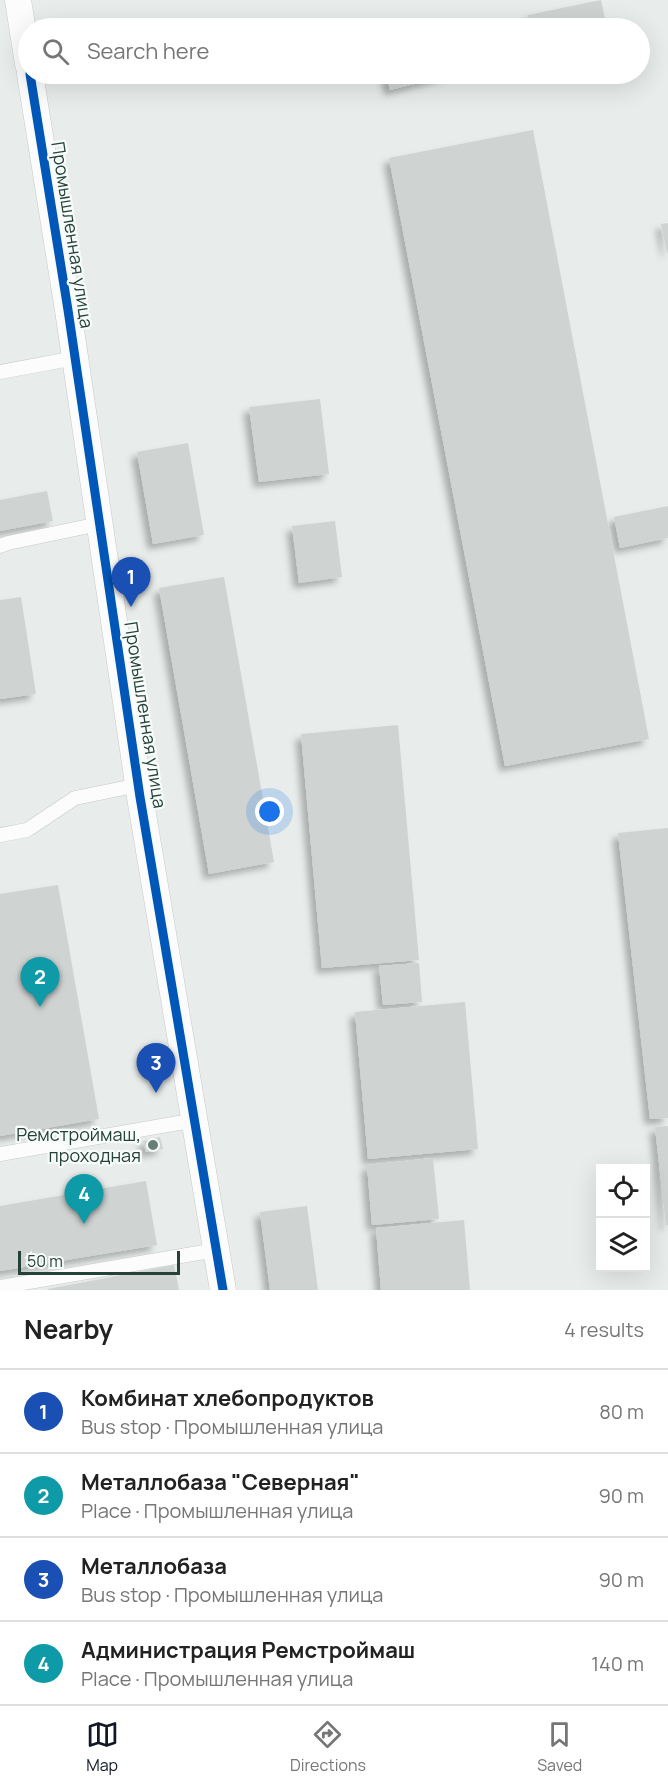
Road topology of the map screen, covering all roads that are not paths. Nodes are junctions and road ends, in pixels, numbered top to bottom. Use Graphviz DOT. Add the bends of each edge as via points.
graph roads {
  1 [pos="18,0"];
  2 [pos="21,18"];
  3 [pos="32,84"];
  4 [pos="75,358"];
  5 [pos="0,372"];
  6 [pos="99,524"];
  7 [pos="0,546"];
  8 [pos="139,785"];
  9 [pos="0,835"];
  10 [pos="196,1120"];
  11 [pos="0,1154"];
  12 [pos="216,1250"];
  13 [pos="0,1287"];
  14 [pos="223,1290"];
  1 -- 2 [label="street"];
  3 -- 4 [label="street, Промышленная улица"];
  4 -- 5 [label="lane"];
  4 -- 6 [label="street, Промышленная улица"];
  6 -- 7 [label="lane"];
  6 -- 8 [label="street, Промышленная улица"];
  8 -- 9 [label="lane" via="75,798 27,830"];
  8 -- 10 [label="street, Промышленная улица"];
  10 -- 11 [label="lane"];
  10 -- 12 [label="street, Промышленная улица"];
  12 -- 13 [label="lane"];
  12 -- 14 [label="street, Промышленная улица"];
}
